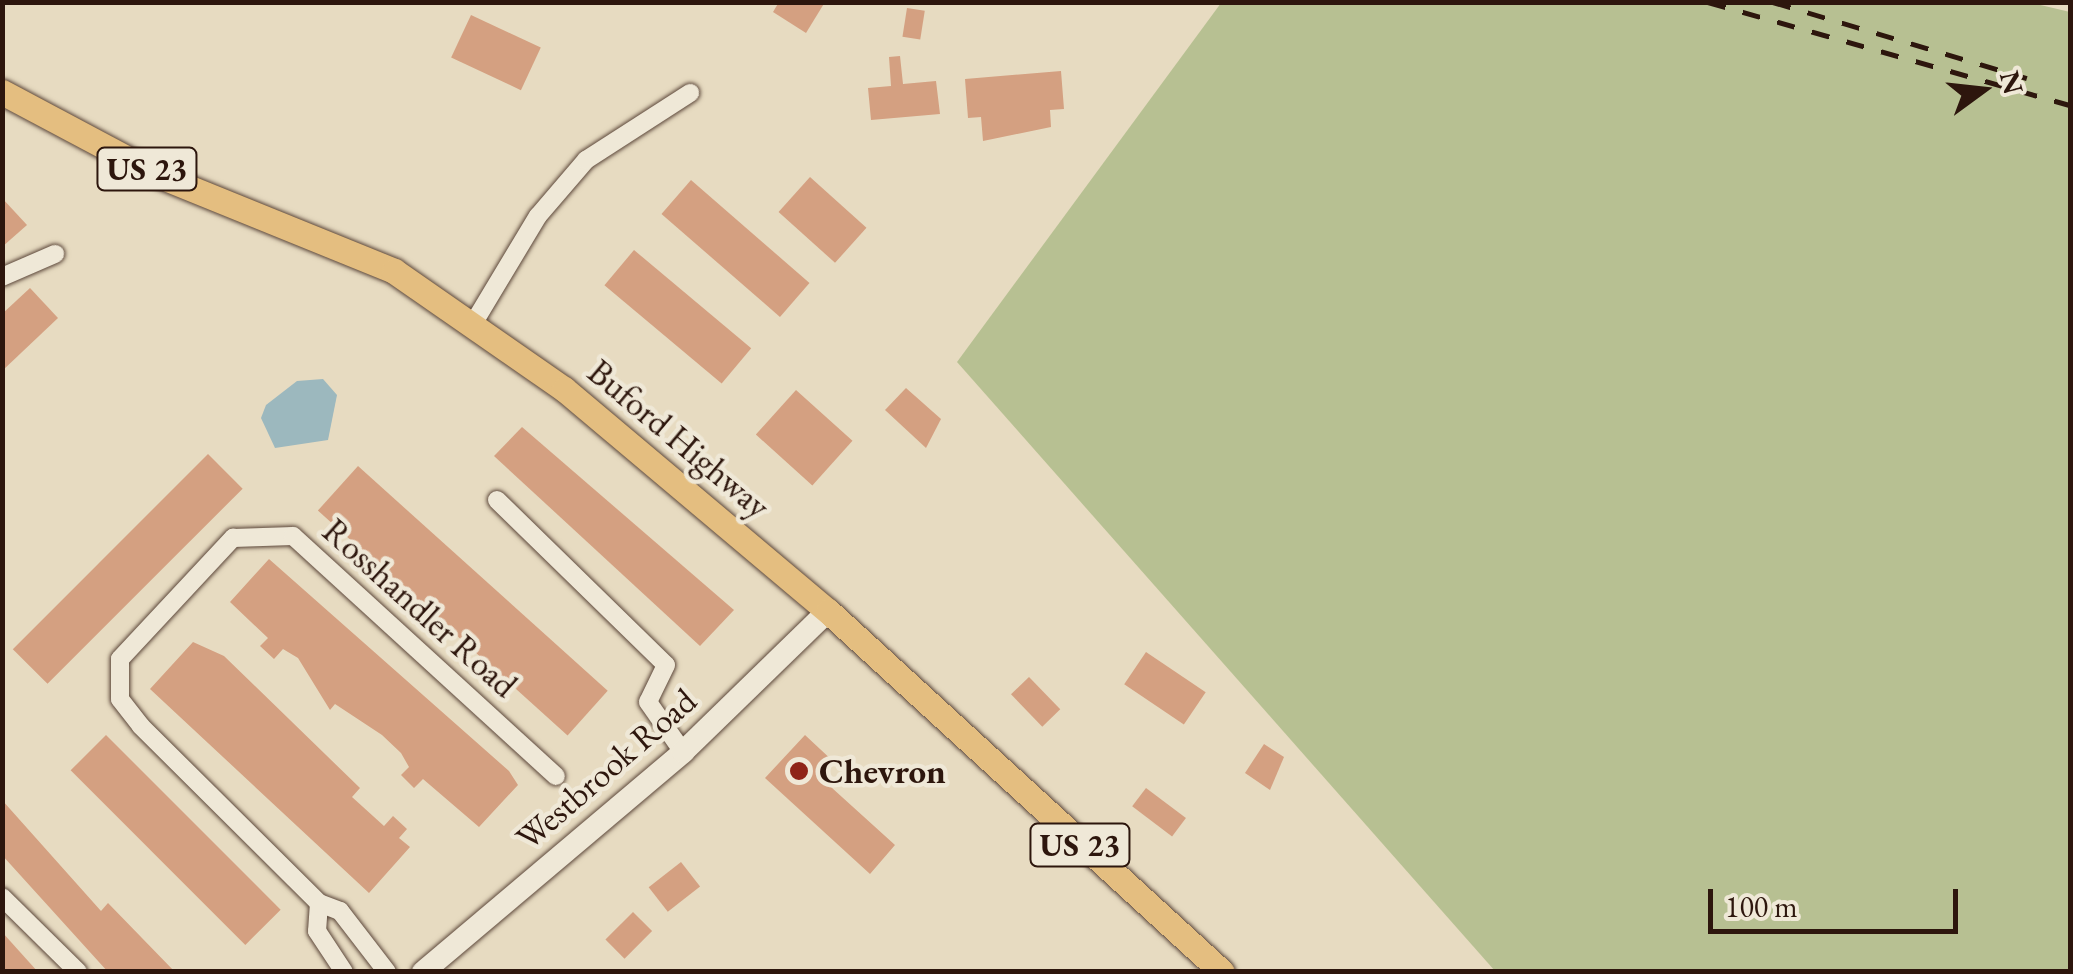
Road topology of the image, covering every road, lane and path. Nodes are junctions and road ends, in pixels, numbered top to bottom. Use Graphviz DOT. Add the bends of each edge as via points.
graph roads {
  1 [pos="2,92"];
  2 [pos="690,94"];
  3 [pos="55,254"];
  4 [pos="2,277"];
  5 [pos="473,324"];
  6 [pos="497,500"];
  7 [pos="828,610"];
  8 [pos="683,752"];
  9 [pos="556,776"];
  10 [pos="2,897"];
  11 [pos="319,903"];
  12 [pos="78,972"];
  13 [pos="344,972"];
  14 [pos="387,972"];
  15 [pos="423,972"];
  16 [pos="1222,972"];
  1 -- 5 [label="main road, Buford Highway / US 23" via="158,175 394,271"];
  2 -- 5 [label="street" via="586,160 538,216"];
  3 -- 4 [label="street"];
  5 -- 7 [label="main road, Buford Highway / US 23" via="662,467"];
  6 -- 8 [label="street" via="666,666 648,702"];
  7 -- 8 [label="street, Westbrook Road"];
  7 -- 16 [label="main road, Buford Highway / US 23"];
  8 -- 15 [label="street, Westbrook Road"];
  9 -- 11 [label="street, Rosshandler Road" via="293,536 232,538 120,659 120,698"];
  10 -- 12 [label="street"];
  11 -- 13 [label="street" via="317,931"];
  11 -- 14 [label="street, Rosshandler Road" via="340,912"];
}
